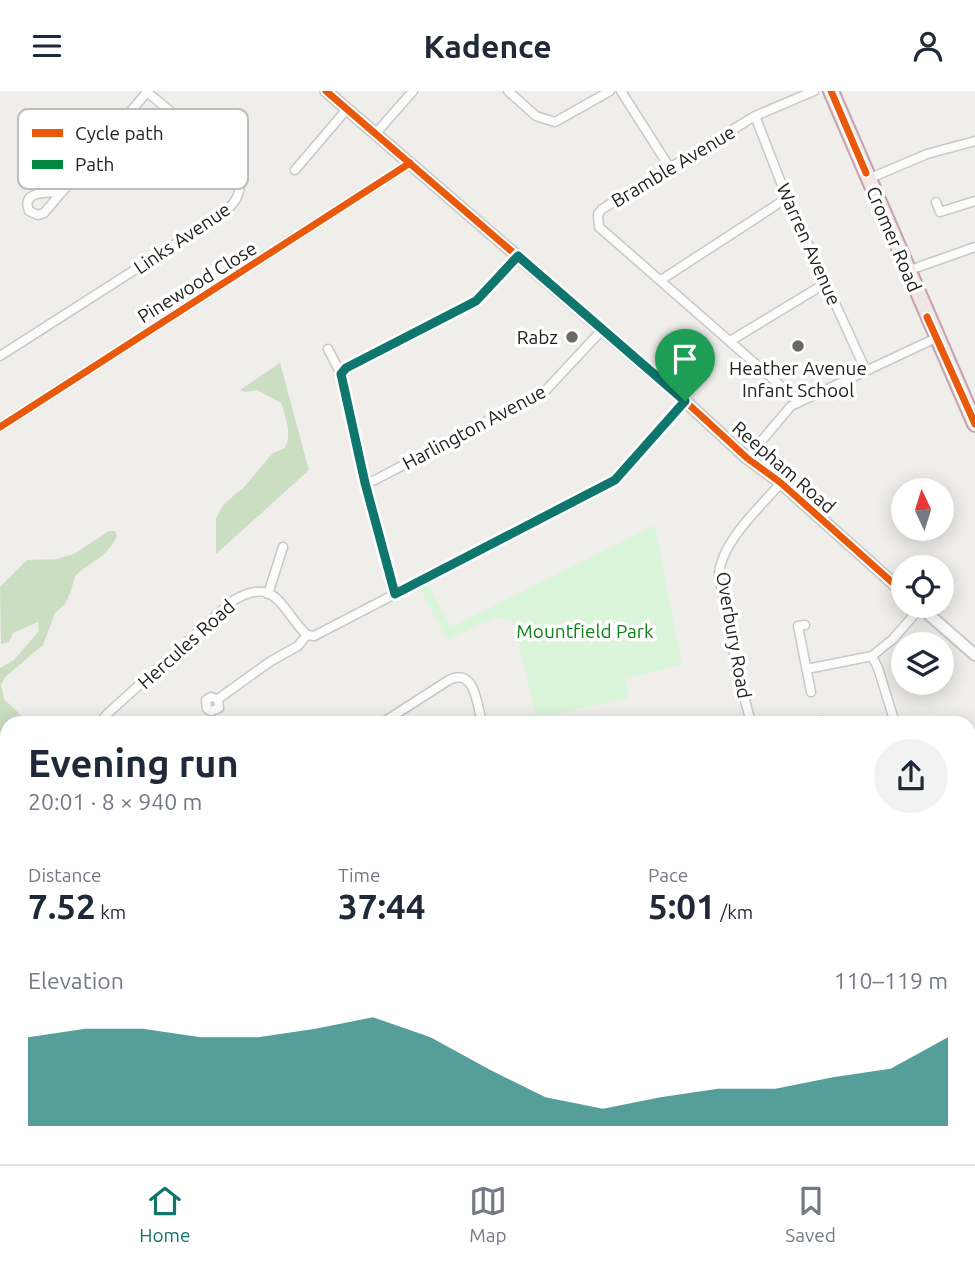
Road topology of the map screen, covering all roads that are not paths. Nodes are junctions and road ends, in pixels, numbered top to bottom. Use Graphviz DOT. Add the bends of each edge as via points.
graph roads {
  1 [pos="147,91"];
  2 [pos="326,91"];
  3 [pos="413,91"];
  4 [pos="508,91"];
  5 [pos="610,91"];
  6 [pos="621,91"];
  7 [pos="814,91"];
  8 [pos="831,91"];
  9 [pos="132,109"];
  10 [pos="168,109"];
  11 [pos="347,109"];
  12 [pos="755,116"];
  13 [pos="376,133"];
  14 [pos="975,141"];
  15 [pos="410,163"];
  16 [pos="670,168"];
  17 [pos="295,170"];
  18 [pos="868,179"];
  19 [pos="65,189"];
  20 [pos="239,189"];
  21 [pos="62,192"];
  22 [pos="787,198"];
  23 [pos="936,202"];
  24 [pos="974,202"];
  25 [pos="975,212"];
  26 [pos="975,247"];
  27 [pos="518,256"];
  28 [pos="907,271"];
  29 [pos="661,281"];
  30 [pos="826,282"];
  31 [pos="603,329"];
  32 [pos="936,338"];
  33 [pos="730,341"];
  34 [pos="328,349"];
  35 [pos="0,356"];
  36 [pos="866,371"];
  37 [pos="341,374"];
  38 [pos="685,401"];
  39 [pos="799,402"];
  40 [pos="975,424"];
  41 [pos="0,427"];
  42 [pos="747,458"];
  43 [pos="365,483"];
  44 [pos="781,483"];
  45 [pos="283,547"];
  46 [pos="891,581"];
  47 [pos="268,594"];
  48 [pos="395,594"];
  49 [pos="910,618"];
  50 [pos="932,618"];
  51 [pos="798,626"];
  52 [pos="307,635"];
  53 [pos="975,655"];
  54 [pos="872,656"];
  55 [pos="807,669"];
  56 [pos="811,691"];
  57 [pos="218,699"];
  58 [pos="105,716"];
  59 [pos="393,716"];
  60 [pos="480,716"];
  61 [pos="749,716"];
  62 [pos="893,716"];
  1 -- 9 [label="street"];
  1 -- 10 [label="street, Links Avenue"];
  2 -- 11 [label="street, Reepham Road"];
  3 -- 13 [label="street"];
  4 -- 5 [label="street" via="536,116 555,122"];
  6 -- 16 [label="street"];
  7 -- 12 [label="street, Bramble Avenue"];
  8 -- 18 [label="highway, Cromer Road"];
  11 -- 13 [label="street, Reepham Road"];
  11 -- 17 [label="street"];
  12 -- 16 [label="street, Bramble Avenue"];
  12 -- 22 [label="street, Warren Avenue"];
  13 -- 15 [label="street, Reepham Road"];
  14 -- 18 [label="street" via="927,154"];
  15 -- 27 [label="street, Reepham Road"];
  15 -- 41 [label="street, Pinewood Close"];
  16 -- 29 [label="street, Bramble Avenue" via="602,209 597,220 599,227"];
  18 -- 28 [label="highway, Cromer Road"];
  19 -- 21 [label="street"];
  20 -- 35 [label="street, Links Avenue" via="222,214"];
  22 -- 29 [label="street"];
  22 -- 30 [label="street, Warren Avenue"];
  23 -- 24 [label="street" via="941,216"];
  24 -- 25 [label="street"];
  26 -- 28 [label="street"];
  27 -- 31 [label="street, Reepham Road"];
  27 -- 37 [label="street" via="476,301"];
  28 -- 32 [label="highway, Cromer Road"];
  29 -- 33 [label="street, Bramble Avenue"];
  30 -- 33 [label="street"];
  30 -- 36 [label="street, Warren Avenue"];
  31 -- 38 [label="street, Reepham Road"];
  31 -- 43 [label="street, Harlington Avenue" via="546,390"];
  32 -- 36 [label="street"];
  32 -- 40 [label="highway, Cromer Road"];
  33 -- 39 [label="street, Bramble Avenue"];
  34 -- 37 [label="street"];
  36 -- 39 [label="street"];
  37 -- 43 [label="street"];
  38 -- 42 [label="street, Reepham Road"];
  38 -- 48 [label="street" via="615,480"];
  39 -- 42 [label="street"];
  42 -- 44 [label="street, Reepham Road"];
  43 -- 48 [label="street"];
  44 -- 46 [label="street, Reepham Road"];
  44 -- 61 [label="street, Overbury Road" via="740,530 719,566"];
  45 -- 47 [label="street"];
  47 -- 52 [label="street" via="282,602"];
  47 -- 58 [label="street, Hercules Road" via="250,592 231,602"];
  48 -- 52 [label="street" via="314,636"];
  49 -- 54 [label="street"];
  50 -- 53 [label="street"];
  51 -- 55 [label="street"];
  52 -- 57 [label="street" via="298,646"];
  54 -- 55 [label="street"];
  54 -- 62 [label="street"];
  55 -- 56 [label="street"];
  59 -- 60 [label="street" via="449,680 464,676 472,686"];
}
